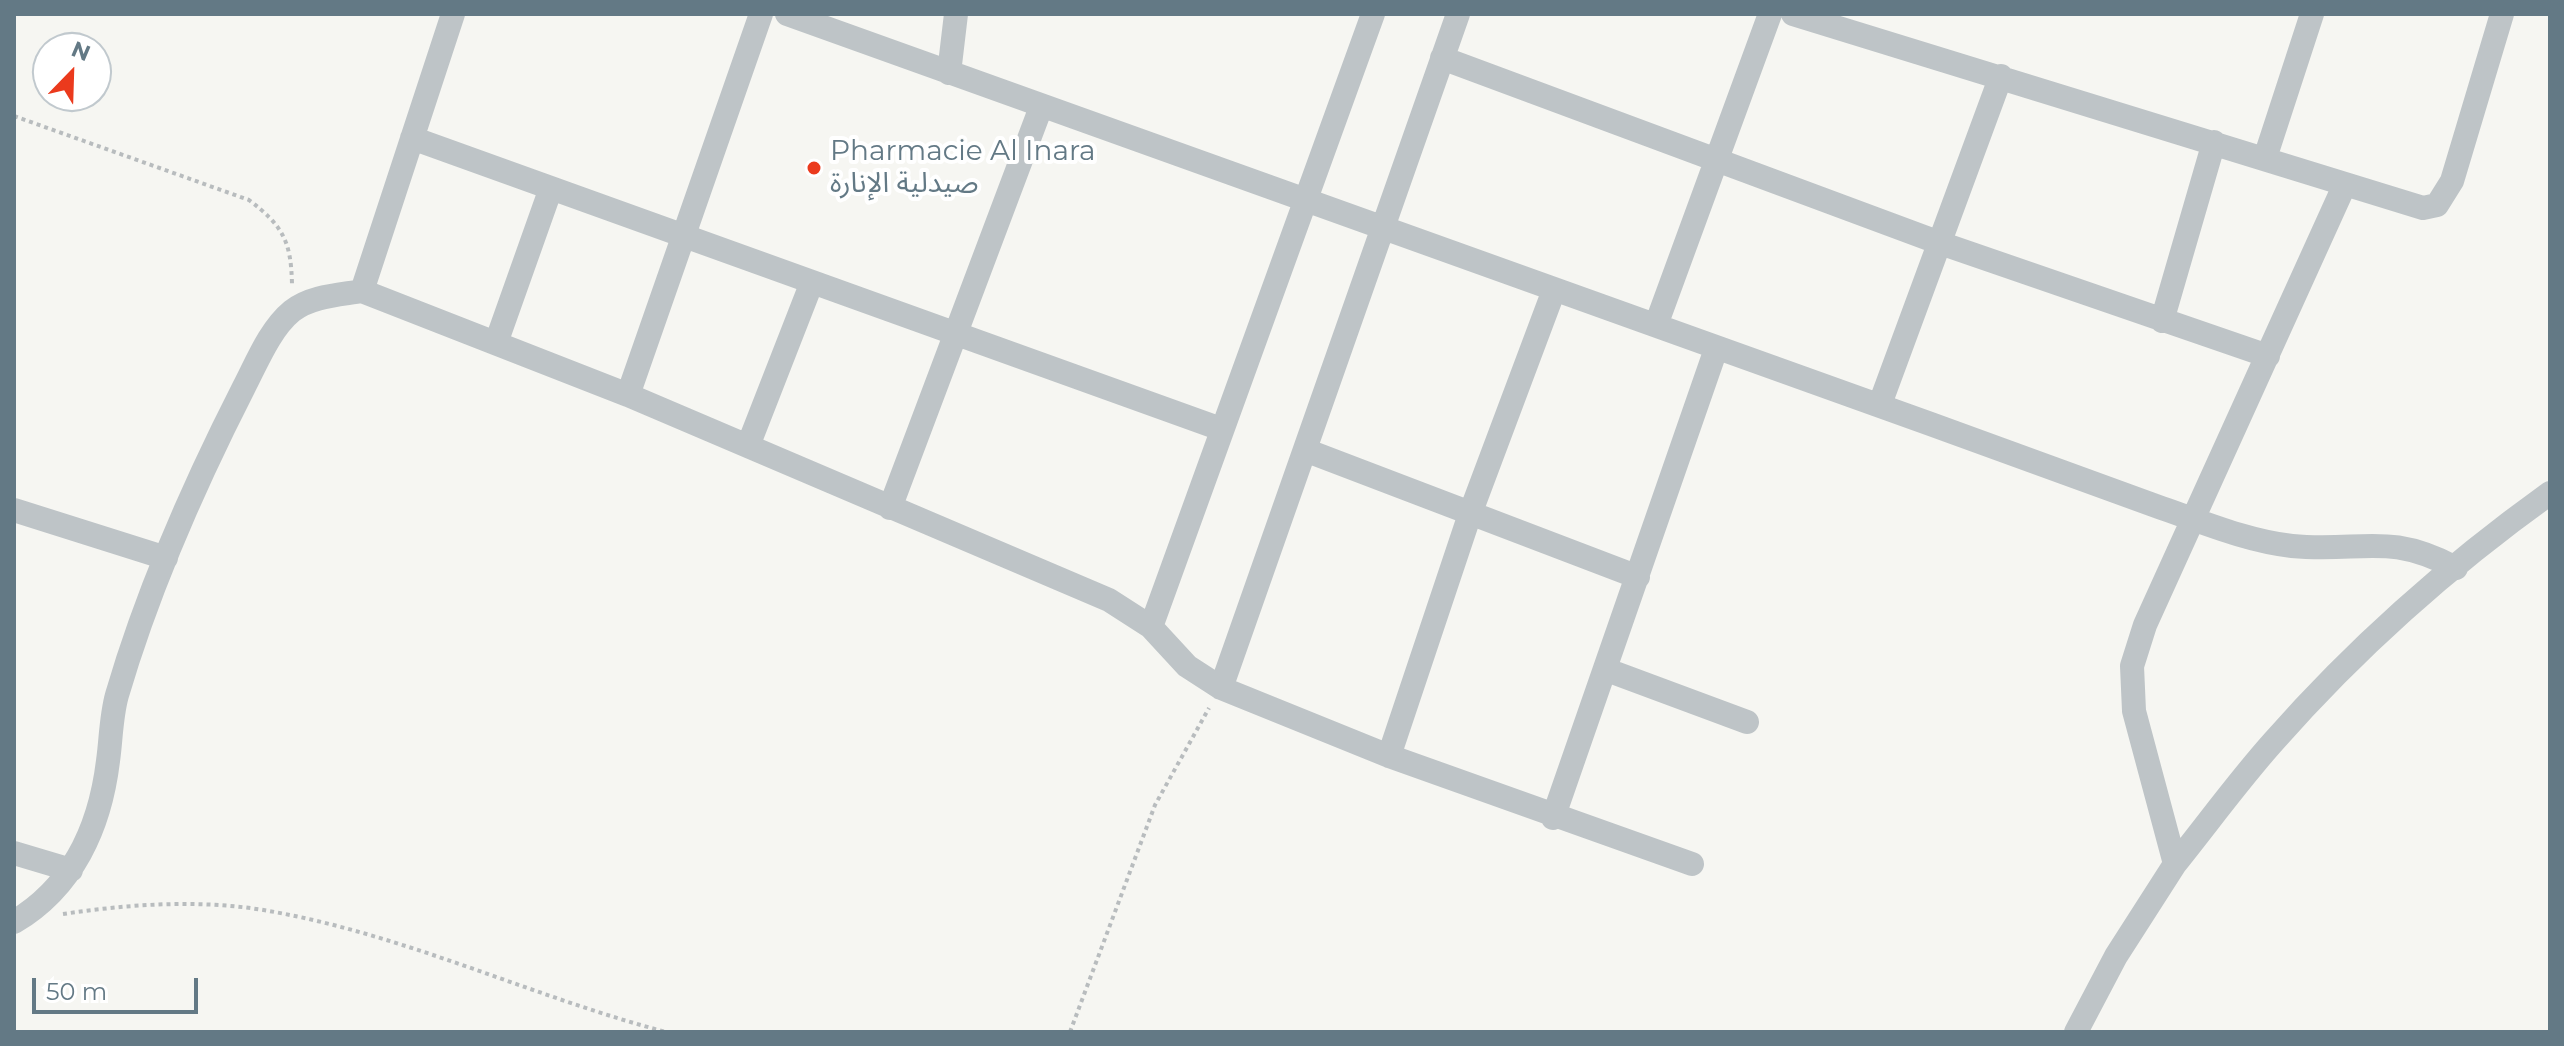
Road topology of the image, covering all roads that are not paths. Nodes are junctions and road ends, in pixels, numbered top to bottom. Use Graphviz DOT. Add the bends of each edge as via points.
graph roads {
  1 [pos="453,14"];
  2 [pos="761,14"];
  3 [pos="787,14"];
  4 [pos="956,14"];
  5 [pos="1373,14"];
  6 [pos="1458,14"];
  7 [pos="1770,14"];
  8 [pos="1793,14"];
  9 [pos="2312,14"];
  10 [pos="2502,14"];
  11 [pos="1442,58"];
  12 [pos="949,73"];
  13 [pos="2001,76"];
  14 [pos="1041,107"];
  15 [pos="412,138"];
  16 [pos="2214,142"];
  17 [pos="2265,158"];
  18 [pos="1714,161"];
  19 [pos="2345,184"];
  20 [pos="551,188"];
  21 [pos="1305,203"];
  22 [pos="1382,228"];
  23 [pos="684,236"];
  24 [pos="1940,243"];
  25 [pos="812,282"];
  26 [pos="1554,290"];
  27 [pos="362,291"];
  28 [pos="2162,321"];
  29 [pos="1656,325"];
  30 [pos="956,334"];
  31 [pos="496,343"];
  32 [pos="1716,349"];
  33 [pos="2268,356"];
  34 [pos="628,395"];
  35 [pos="1880,404"];
  36 [pos="1221,429"];
  37 [pos="748,446"];
  38 [pos="1305,450"];
  39 [pos="2550,493"];
  40 [pos="890,508"];
  41 [pos="14,510"];
  42 [pos="1470,514"];
  43 [pos="2194,519"];
  44 [pos="166,558"];
  45 [pos="2456,568"];
  46 [pos="1638,577"];
  47 [pos="1151,627"];
  48 [pos="1607,670"];
  49 [pos="1221,688"];
  50 [pos="1747,722"];
  51 [pos="1389,756"];
  52 [pos="1553,818"];
  53 [pos="14,853"];
  54 [pos="1692,864"];
  55 [pos="2175,864"];
  56 [pos="71,870"];
  57 [pos="14,922"];
  58 [pos="2076,1032"];
  1 -- 15 [label="street"];
  2 -- 23 [label="street"];
  3 -- 12 [label="street"];
  4 -- 12 [label="street"];
  5 -- 21 [label="street"];
  6 -- 11 [label="street"];
  7 -- 18 [label="street"];
  8 -- 13 [label="street"];
  9 -- 17 [label="street"];
  10 -- 19 [label="street" via="2452,181 2437,205 2423,208"];
  11 -- 18 [label="street"];
  11 -- 22 [label="street"];
  12 -- 14 [label="street"];
  13 -- 16 [label="street"];
  13 -- 24 [label="street"];
  14 -- 21 [label="street"];
  14 -- 30 [label="street"];
  15 -- 20 [label="street"];
  15 -- 27 [label="street"];
  16 -- 17 [label="street"];
  16 -- 28 [label="street"];
  17 -- 19 [label="street"];
  18 -- 24 [label="street"];
  18 -- 29 [label="street"];
  19 -- 33 [label="street"];
  20 -- 23 [label="street"];
  20 -- 31 [label="street"];
  21 -- 22 [label="street"];
  21 -- 36 [label="street"];
  22 -- 26 [label="street"];
  22 -- 38 [label="street"];
  23 -- 25 [label="street"];
  23 -- 34 [label="street"];
  24 -- 28 [label="street"];
  24 -- 35 [label="street"];
  25 -- 30 [label="street"];
  25 -- 37 [label="street"];
  26 -- 29 [label="street"];
  26 -- 42 [label="street"];
  27 -- 31 [label="street"];
  27 -- 44 [label="street" via="293,310 273,333"];
  28 -- 33 [label="street"];
  29 -- 32 [label="street"];
  30 -- 36 [label="street"];
  30 -- 40 [label="street"];
  31 -- 34 [label="street"];
  32 -- 35 [label="street"];
  32 -- 46 [label="street"];
  33 -- 43 [label="street"];
  34 -- 37 [label="street"];
  35 -- 43 [label="street"];
  36 -- 47 [label="street"];
  37 -- 40 [label="street"];
  38 -- 42 [label="street"];
  38 -- 49 [label="street"];
  39 -- 45 [label="street"];
  40 -- 47 [label="street" via="1109,600"];
  41 -- 44 [label="street"];
  42 -- 46 [label="street"];
  42 -- 51 [label="street"];
  43 -- 45 [label="street" via="2299,547 2413,548"];
  43 -- 55 [label="street" via="2132,666 2144,759"];
  44 -- 56 [label="street" via="116,700 98,814"];
  45 -- 55 [label="street" via="2399,616 2274,740"];
  46 -- 48 [label="street"];
  47 -- 49 [label="street" via="1187,666"];
  48 -- 50 [label="street"];
  48 -- 52 [label="street"];
  49 -- 51 [label="street"];
  51 -- 52 [label="street"];
  52 -- 54 [label="street"];
  53 -- 56 [label="street"];
  55 -- 58 [label="street" via="2116,956"];
  56 -- 57 [label="street"];
}
